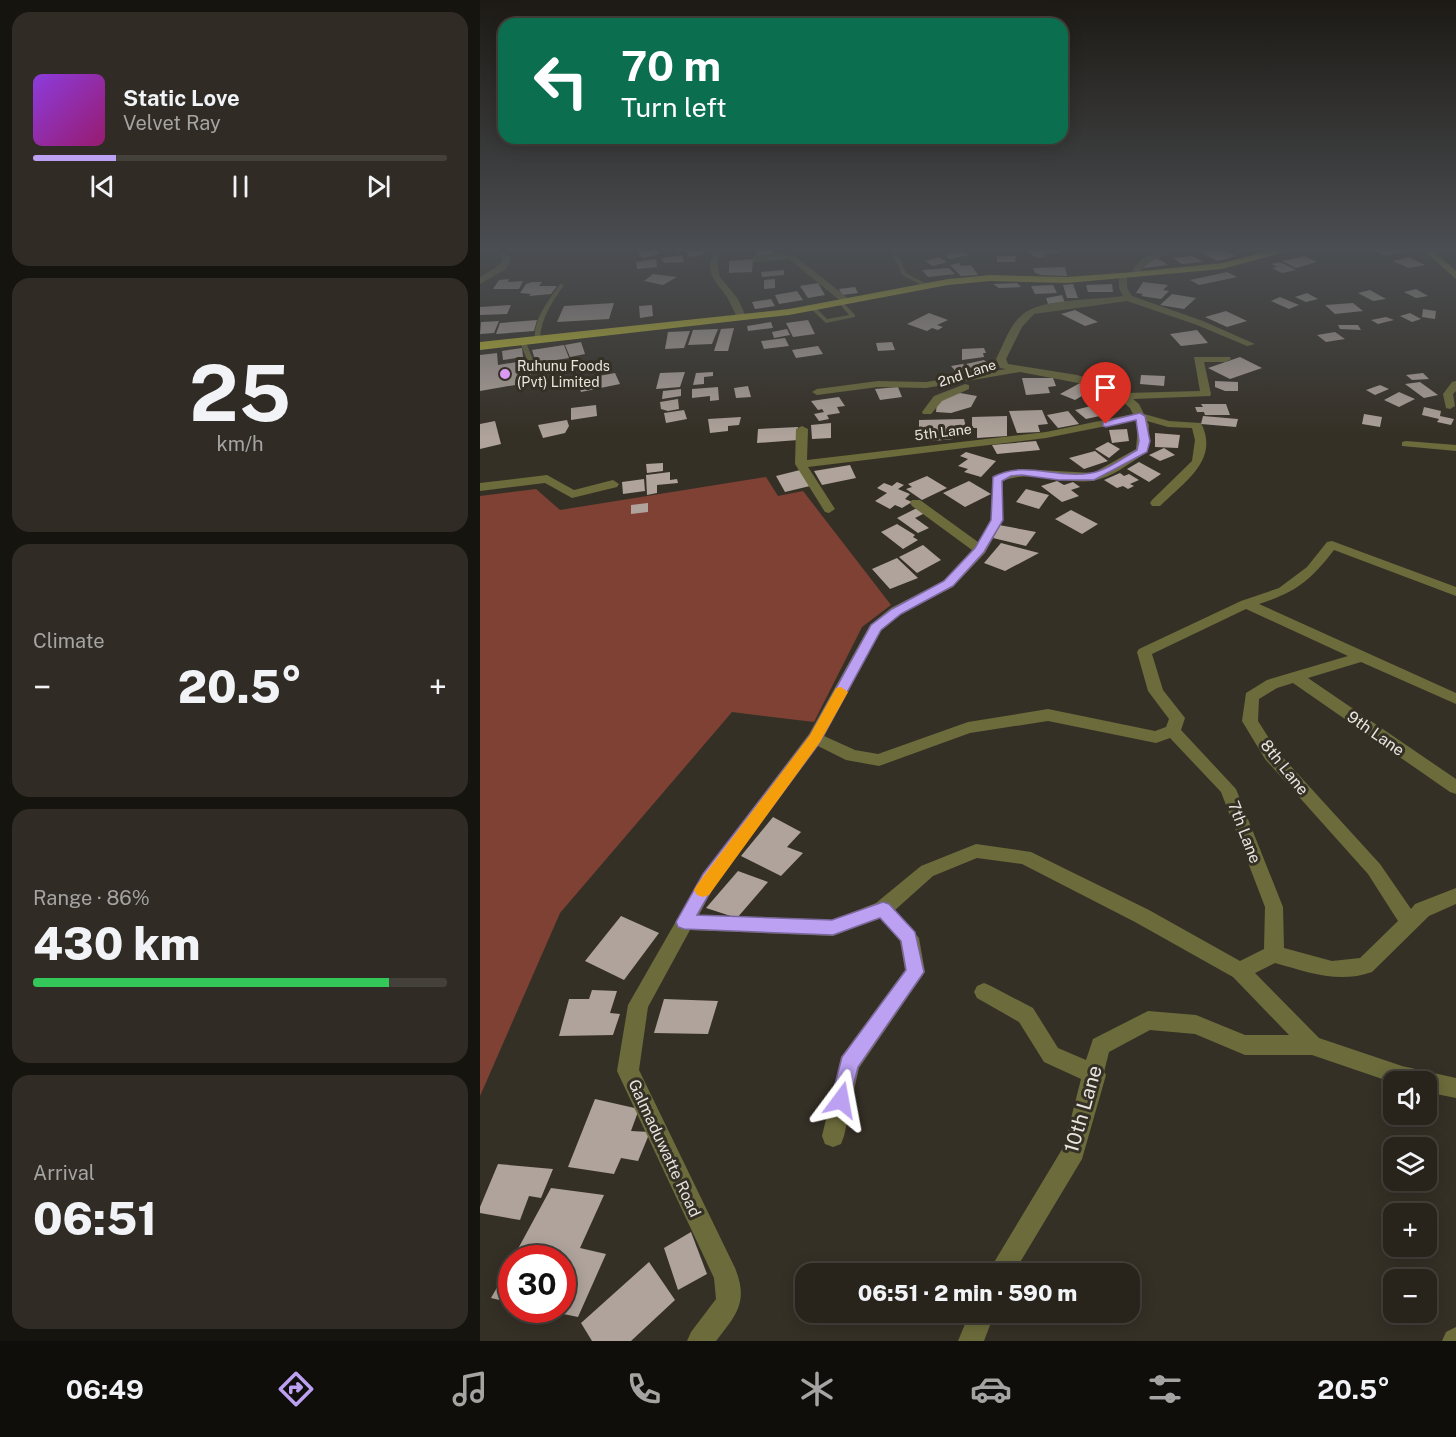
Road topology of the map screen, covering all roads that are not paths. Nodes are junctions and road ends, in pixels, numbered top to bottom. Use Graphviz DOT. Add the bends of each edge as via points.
graph roads {
  1 [pos="546,312"];
  2 [pos="739,312"];
  3 [pos="817,312"];
  4 [pos="850,312"];
  5 [pos="1032,312"];
  6 [pos="1167,312"];
  7 [pos="741,317"];
  8 [pos="537,338"];
  9 [pos="522,339"];
  10 [pos="1250,344"];
  11 [pos="480,346"];
  12 [pos="1226,360"];
  13 [pos="533,367"];
  14 [pos="1022,370"];
  15 [pos="1456,384"];
  16 [pos="817,392"];
  17 [pos="1127,396"];
  18 [pos="1450,406"];
  19 [pos="927,412"];
  20 [pos="1140,416"];
  21 [pos="802,429"];
  22 [pos="1406,444"];
  23 [pos="1456,447"];
  24 [pos="801,464"];
  25 [pos="613,484"];
  26 [pos="480,487"];
  27 [pos="916,503"];
  28 [pos="1156,503"];
  29 [pos="829,509"];
  30 [pos="980,550"];
  31 [pos="1456,592"];
  32 [pos="1246,604"];
  33 [pos="1361,657"];
  34 [pos="1295,677"];
  35 [pos="1456,699"];
  36 [pos="1173,731"];
  37 [pos="815,738"];
  38 [pos="1456,788"];
  39 [pos="1456,896"];
  40 [pos="883,909"];
  41 [pos="684,922"];
  42 [pos="1410,923"];
  43 [pos="1274,954"];
  44 [pos="1240,970"];
  45 [pos="984,992"];
  46 [pos="1312,1045"];
  47 [pos="1095,1075"];
  48 [pos="1456,1088"];
  49 [pos="833,1136"];
  50 [pos="1006,1263"];
  51 [pos="979,1323"];
  52 [pos="700,1341"];
  53 [pos="972,1341"];
  1 -- 8 [label="lane"];
  2 -- 7 [label="street"];
  3 -- 4 [label="lane" via="825,321 854,316"];
  3 -- 7 [label="highway"];
  5 -- 14 [label="street" via="1019,323 1001,359 1004,366"];
  6 -- 10 [label="street"];
  7 -- 8 [label="highway"];
  8 -- 9 [label="highway"];
  9 -- 11 [label="highway"];
  9 -- 13 [label="lane"];
  12 -- 17 [label="street" via="1198,359 1206,394"];
  14 -- 16 [label="street" via="926,385 878,384"];
  14 -- 17 [label="street" via="1101,383"];
  14 -- 19 [label="street, 2nd Lane" via="946,394 931,402"];
  15 -- 18 [label="street" via="1448,394"];
  17 -- 20 [label="street, Galmaduwatte Road"];
  20 -- 24 [label="street, 5th Lane" via="1046,435"];
  20 -- 28 [label="street" via="1168,424 1197,425 1201,440 1198,462"];
  20 -- 30 [label="street, Galmaduwatte Road" via="1145,441 1142,452 1094,477 1022,472 997,479 997,520"];
  21 -- 24 [label="street"];
  22 -- 23 [label="street"];
  24 -- 29 [label="street"];
  25 -- 26 [label="street" via="572,494 547,479"];
  27 -- 30 [label="street"];
  30 -- 37 [label="street, Galmaduwatte Road" via="948,584 896,611 875,628"];
  31 -- 32 [label="street" via="1332,545 1312,570 1284,591"];
  32 -- 33 [label="street"];
  32 -- 36 [label="street" via="1144,652 1156,691 1177,718"];
  33 -- 34 [label="street, 8th Lane"];
  33 -- 35 [label="street"];
  34 -- 38 [label="street, 9th Lane"];
  34 -- 42 [label="street, 8th Lane" via="1272,684 1251,697 1250,721 1271,755 1374,869"];
  36 -- 37 [label="street" via="1156,737 1048,715 969,728 879,760 852,756"];
  36 -- 43 [label="street, 7th Lane" via="1228,789 1274,907"];
  37 -- 41 [label="street, Galmaduwatte Road" via="709,879"];
  39 -- 42 [label="street" via="1422,910"];
  40 -- 41 [label="street" via="833,928"];
  40 -- 44 [label="street" via="927,871 976,851 1025,857"];
  40 -- 49 [label="street" via="909,938 915,972 849,1064"];
  41 -- 52 [label="street, Galmaduwatte Road" via="638,1005 628,1071 726,1277 729,1303"];
  42 -- 43 [label="street" via="1365,966 1332,970"];
  43 -- 44 [label="street"];
  44 -- 46 [label="street"];
  45 -- 47 [label="street" via="1026,1015 1052,1055"];
  46 -- 47 [label="street, 10th Lane" via="1245,1045 1196,1025 1148,1020 1100,1046"];
  46 -- 48 [label="street, 10th Lane" via="1402,1076"];
  47 -- 50 [label="street, 10th Lane" via="1074,1151"];
  51 -- 53 [label="street"];
}
